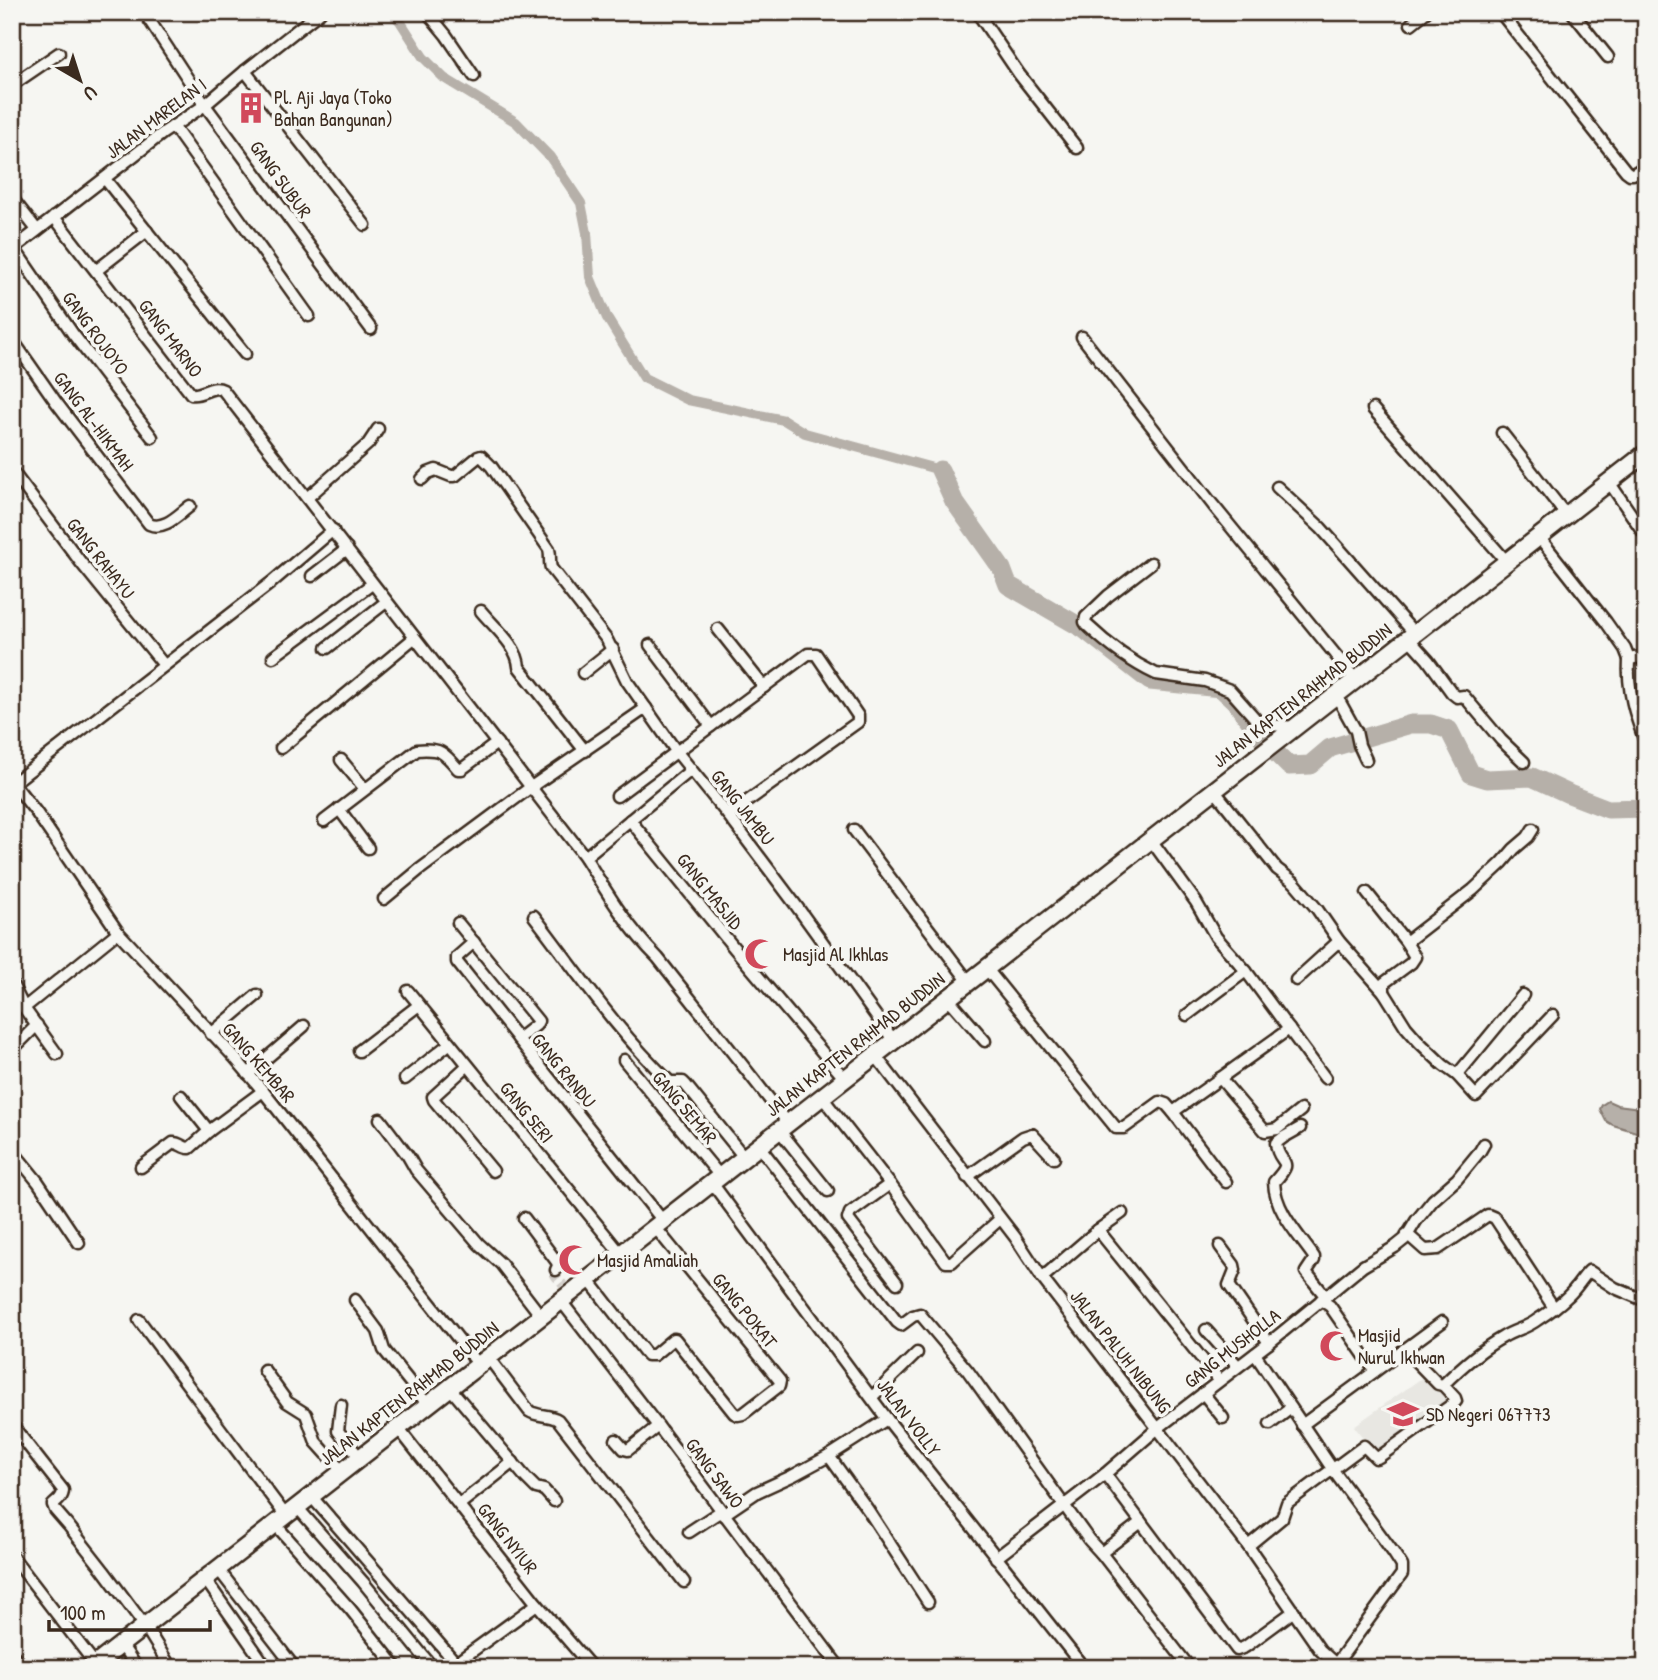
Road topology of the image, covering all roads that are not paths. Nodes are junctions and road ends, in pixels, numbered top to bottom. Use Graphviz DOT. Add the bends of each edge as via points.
graph roads {
  1 [pos="144,12"];
  2 [pos="320,12"];
  3 [pos="427,12"];
  4 [pos="977,12"];
  5 [pos="1426,12"];
  6 [pos="1500,12"];
  7 [pos="1572,12"];
  8 [pos="1411,24"];
  9 [pos="59,53"];
  10 [pos="1608,57"];
  11 [pos="244,71"];
  12 [pos="474,76"];
  13 [pos="12,85"];
  14 [pos="205,105"];
  15 [pos="173,126"];
  16 [pos="1077,148"];
  17 [pos="1646,166"];
  18 [pos="105,179"];
  19 [pos="12,198"];
  20 [pos="54,217"];
  21 [pos="365,225"];
  22 [pos="37,230"];
  23 [pos="147,230"];
  24 [pos="13,249"];
  25 [pos="97,270"];
  26 [pos="309,316"];
  27 [pos="370,329"];
  28 [pos="1082,337"];
  29 [pos="12,339"];
  30 [pos="245,354"];
  31 [pos="1373,409"];
  32 [pos="378,429"];
  33 [pos="1502,433"];
  34 [pos="152,437"];
  35 [pos="1646,453"];
  36 [pos="12,471"];
  37 [pos="422,479"];
  38 [pos="1609,482"];
  39 [pos="1277,487"];
  40 [pos="307,498"];
  41 [pos="190,506"];
  42 [pos="1566,515"];
  43 [pos="333,530"];
  44 [pos="1646,536"];
  45 [pos="1539,537"];
  46 [pos="347,549"];
  47 [pos="1507,562"];
  48 [pos="1151,563"];
  49 [pos="312,576"];
  50 [pos="372,584"];
  51 [pos="386,601"];
  52 [pos="481,611"];
  53 [pos="718,629"];
  54 [pos="1412,636"];
  55 [pos="414,638"];
  56 [pos="650,645"];
  57 [pos="327,648"];
  58 [pos="613,649"];
  59 [pos="1646,656"];
  60 [pos="274,657"];
  61 [pos="1629,659"];
  62 [pos="164,665"];
  63 [pos="583,673"];
  64 [pos="1356,680"];
  65 [pos="764,687"];
  66 [pos="1336,695"];
  67 [pos="646,708"];
  68 [pos="711,726"];
  69 [pos="1294,727"];
  70 [pos="497,743"];
  71 [pos="1646,744"];
  72 [pos="281,748"];
  73 [pos="585,751"];
  74 [pos="676,751"];
  75 [pos="341,760"];
  76 [pos="1366,760"];
  77 [pos="1524,762"];
  78 [pos="691,770"];
  79 [pos="13,783"];
  80 [pos="531,787"];
  81 [pos="365,789"];
  82 [pos="1214,790"];
  83 [pos="617,796"];
  84 [pos="339,809"];
  85 [pos="728,815"];
  86 [pos="630,820"];
  87 [pos="324,821"];
  88 [pos="1533,829"];
  89 [pos="854,830"];
  90 [pos="1151,840"];
  91 [pos="368,848"];
  92 [pos="585,857"];
  93 [pos="1367,894"];
  94 [pos="384,899"];
  95 [pos="534,916"];
  96 [pos="458,923"];
  97 [pos="118,932"];
  98 [pos="1339,941"];
  99 [pos="474,942"];
  100 [pos="1406,942"];
  101 [pos="986,968"];
  102 [pos="1247,971"];
  103 [pos="1296,980"];
  104 [pos="969,982"];
  105 [pos="12,984"];
  106 [pos="408,991"];
  107 [pos="1384,992"];
  108 [pos="257,995"];
  109 [pos="1523,995"];
  110 [pos="948,998"];
  111 [pos="419,1005"];
  112 [pos="24,1008"];
  113 [pos="1187,1014"];
  114 [pos="1553,1015"];
  115 [pos="37,1025"];
  116 [pos="304,1026"];
  117 [pos="1289,1029"];
  118 [pos="211,1034"];
  119 [pos="517,1039"];
  120 [pos="894,1041"];
  121 [pos="985,1041"];
  122 [pos="449,1044"];
  123 [pos="12,1050"];
  124 [pos="359,1051"];
  125 [pos="57,1054"];
  126 [pos="875,1055"];
  127 [pos="624,1060"];
  128 [pos="467,1066"];
  129 [pos="248,1074"];
  130 [pos="1457,1075"];
  131 [pos="1220,1078"];
  132 [pos="405,1079"];
  133 [pos="845,1079"];
  134 [pos="1325,1079"];
  135 [pos="263,1091"];
  136 [pos="181,1096"];
  137 [pos="822,1097"];
  138 [pos="1301,1110"];
  139 [pos="1173,1112"];
  140 [pos="380,1119"];
  141 [pos="784,1127"];
  142 [pos="1300,1128"];
  143 [pos="209,1131"];
  144 [pos="759,1146"];
  145 [pos="1482,1148"];
  146 [pos="12,1150"];
  147 [pos="744,1157"];
  148 [pos="1054,1158"];
  149 [pos="141,1167"];
  150 [pos="493,1171"];
  151 [pos="967,1177"];
  152 [pos="716,1180"];
  153 [pos="1226,1182"];
  154 [pos="890,1184"];
  155 [pos="828,1191"];
  156 [pos="1122,1213"];
  157 [pos="524,1218"];
  158 [pos="1002,1221"];
  159 [pos="659,1224"];
  160 [pos="1098,1230"];
  161 [pos="1406,1236"];
  162 [pos="79,1243"];
  163 [pos="1220,1246"];
  164 [pos="621,1254"];
  165 [pos="556,1270"];
  166 [pos="1042,1278"];
  167 [pos="588,1279"];
  168 [pos="897,1283"];
  169 [pos="564,1293"];
  170 [pos="1324,1299"];
  171 [pos="355,1300"];
  172 [pos="1646,1301"];
  173 [pos="1554,1308"];
  174 [pos="541,1316"];
  175 [pos="139,1320"];
  176 [pos="1442,1322"];
  177 [pos="1206,1330"];
  178 [pos="1269,1343"];
  179 [pos="1404,1349"];
  180 [pos="917,1353"];
  181 [pos="1255,1354"];
  182 [pos="483,1361"];
  183 [pos="1238,1366"];
  184 [pos="264,1370"];
  185 [pos="1375,1371"];
  186 [pos="1219,1380"];
  187 [pos="1443,1385"];
  188 [pos="450,1388"];
  189 [pos="1203,1393"];
  190 [pos="872,1397"];
  191 [pos="341,1405"];
  192 [pos="428,1405"];
  193 [pos="1291,1408"];
  194 [pos="1223,1418"];
  195 [pos="887,1419"];
  196 [pos="1270,1424"];
  197 [pos="12,1425"];
  198 [pos="1303,1425"];
  199 [pos="658,1426"];
  200 [pos="398,1428"];
  201 [pos="1157,1428"];
  202 [pos="616,1440"];
  203 [pos="829,1456"];
  204 [pos="360,1458"];
  205 [pos="513,1462"];
  206 [pos="1333,1469"];
  207 [pos="342,1471"];
  208 [pos="1105,1474"];
  209 [pos="311,1496"];
  210 [pos="554,1502"];
  211 [pos="460,1504"];
  212 [pos="1064,1505"];
  213 [pos="722,1513"];
  214 [pos="286,1516"];
  215 [pos="1141,1522"];
  216 [pos="689,1532"];
  217 [pos="1248,1546"];
  218 [pos="1101,1553"];
  219 [pos="12,1556"];
  220 [pos="996,1558"];
  221 [pos="211,1574"];
  222 [pos="684,1582"];
  223 [pos="928,1602"];
  224 [pos="537,1604"];
  225 [pos="1294,1611"];
  226 [pos="145,1626"];
  227 [pos="121,1644"];
  228 [pos="12,1654"];
  229 [pos="452,1665"];
  230 [pos="93,1666"];
  231 [pos="1338,1666"];
  232 [pos="24,1668"];
  233 [pos="137,1668"];
  234 [pos="171,1668"];
  235 [pos="267,1668"];
  236 [pos="295,1668"];
  237 [pos="397,1668"];
  238 [pos="433,1668"];
  239 [pos="592,1668"];
  240 [pos="840,1668"];
  241 [pos="1084,1668"];
  242 [pos="1189,1668"];
  1 -- 14 [label="street, GANG SUBUR"];
  2 -- 11 [label="street, JALAN MARELAN I"];
  3 -- 12 [label="street"];
  4 -- 16 [label="street"];
  5 -- 8 [label="street"];
  6 -- 17 [label="street" via="1626,171 1633,174"];
  7 -- 10 [label="street"];
  9 -- 13 [label="street"];
  11 -- 14 [label="street, JALAN MARELAN I"];
  11 -- 21 [label="street"];
  14 -- 15 [label="street, JALAN MARELAN I"];
  14 -- 27 [label="street, GANG SUBUR"];
  15 -- 18 [label="street, JALAN MARELAN I"];
  15 -- 26 [label="street"];
  18 -- 20 [label="street, JALAN MARELAN I"];
  18 -- 23 [label="street"];
  19 -- 22 [label="street"];
  20 -- 22 [label="street, JALAN MARELAN I"];
  20 -- 25 [label="street, GANG MARNO"];
  22 -- 24 [label="street, JALAN MARELAN I"];
  23 -- 25 [label="street"];
  23 -- 30 [label="street"];
  24 -- 34 [label="street, GANG ROJOYO"];
  25 -- 40 [label="street, GANG MARNO" via="191,394 214,387 223,390"];
  28 -- 64 [label="street"];
  29 -- 41 [label="street, GANG AL-HIKMAH" via="149,524 163,526"];
  31 -- 47 [label="street"];
  32 -- 40 [label="street" via="368,444"];
  33 -- 42 [label="street"];
  35 -- 38 [label="main road, JALAN KAPTEN RAHMAD BUDDIN"];
  36 -- 62 [label="street, GANG RAHAYU"];
  37 -- 58 [label="street, GANG JAMBU" via="436,470 455,475 478,457 484,458 549,549 551,568"];
  38 -- 42 [label="main road, JALAN KAPTEN RAHMAD BUDDIN"];
  38 -- 44 [label="street"];
  39 -- 54 [label="street" via="1321,528"];
  40 -- 43 [label="street, GANG MARNO"];
  42 -- 45 [label="main road, JALAN KAPTEN RAHMAD BUDDIN"];
  43 -- 46 [label="street, GANG MARNO"];
  43 -- 62 [label="street"];
  45 -- 47 [label="main road, JALAN KAPTEN RAHMAD BUDDIN"];
  45 -- 61 [label="street"];
  46 -- 49 [label="street"];
  46 -- 50 [label="street, GANG MARNO"];
  47 -- 54 [label="main road, JALAN KAPTEN RAHMAD BUDDIN"];
  48 -- 69 [label="street" via="1086,617 1087,625 1156,674 1214,683 1232,692 1260,724"];
  50 -- 51 [label="street, GANG MARNO"];
  50 -- 60 [label="street"];
  51 -- 55 [label="street, GANG MARNO"];
  51 -- 57 [label="street"];
  52 -- 73 [label="street"];
  53 -- 65 [label="street"];
  54 -- 64 [label="main road, JALAN KAPTEN RAHMAD BUDDIN"];
  54 -- 77 [label="street" via="1452,693 1464,696"];
  55 -- 70 [label="street, GANG MARNO"];
  55 -- 72 [label="street"];
  56 -- 68 [label="street"];
  58 -- 63 [label="street"];
  58 -- 67 [label="street, GANG JAMBU"];
  59 -- 61 [label="street"];
  61 -- 71 [label="street" via="1631,696"];
  62 -- 79 [label="street"];
  64 -- 66 [label="main road, JALAN KAPTEN RAHMAD BUDDIN"];
  65 -- 68 [label="street"];
  65 -- 85 [label="street" via="808,654 816,654 858,722"];
  66 -- 69 [label="main road, JALAN KAPTEN RAHMAD BUDDIN"];
  66 -- 76 [label="street"];
  67 -- 73 [label="street"];
  67 -- 74 [label="street, GANG JAMBU"];
  68 -- 74 [label="street"];
  69 -- 82 [label="main road, JALAN KAPTEN RAHMAD BUDDIN"];
  70 -- 80 [label="street, GANG MARNO"];
  70 -- 81 [label="street" via="462,769 444,752 417,750"];
  73 -- 80 [label="street"];
  74 -- 78 [label="street, GANG JAMBU"];
  74 -- 83 [label="street"];
  75 -- 81 [label="street"];
  78 -- 85 [label="street, GANG JAMBU"];
  78 -- 86 [label="street"];
  79 -- 97 [label="street, GANG KEMBAR"];
  80 -- 92 [label="street, GANG MARNO"];
  80 -- 94 [label="street"];
  81 -- 84 [label="street"];
  82 -- 90 [label="main road, JALAN KAPTEN RAHMAD BUDDIN"];
  82 -- 98 [label="street"];
  84 -- 87 [label="street"];
  84 -- 91 [label="street"];
  85 -- 120 [label="street, GANG JAMBU"];
  86 -- 92 [label="street"];
  86 -- 133 [label="street, GANG MASJID"];
  88 -- 100 [label="street" via="1473,890"];
  89 -- 104 [label="street"];
  90 -- 101 [label="main road, JALAN KAPTEN RAHMAD BUDDIN"];
  90 -- 102 [label="street" via="1216,937"];
  92 -- 141 [label="street, GANG MARNO" via="624,919"];
  93 -- 100 [label="street"];
  95 -- 147 [label="street" via="648,1061 670,1082 685,1084"];
  96 -- 99 [label="street"];
  97 -- 112 [label="street"];
  97 -- 118 [label="street, GANG KEMBAR"];
  98 -- 103 [label="street"];
  98 -- 107 [label="street"];
  99 -- 119 [label="street, GANG RANDU" via="456,960"];
  99 -- 119 [label="street" via="538,1021"];
  100 -- 107 [label="street" via="1415,957 1384,983"];
  101 -- 104 [label="main road, JALAN KAPTEN RAHMAD BUDDIN"];
  101 -- 139 [label="street" via="1116,1128 1124,1129 1160,1102"];
  102 -- 113 [label="street"];
  102 -- 117 [label="street"];
  104 -- 110 [label="main road, JALAN KAPTEN RAHMAD BUDDIN"];
  105 -- 112 [label="street"];
  106 -- 111 [label="street, GANG SERI"];
  107 -- 130 [label="street" via="1420,1043"];
  108 -- 118 [label="street"];
  109 -- 130 [label="street"];
  110 -- 120 [label="main road, JALAN KAPTEN RAHMAD BUDDIN"];
  110 -- 121 [label="street"];
  111 -- 122 [label="street, GANG SERI"];
  111 -- 124 [label="street"];
  112 -- 115 [label="street"];
  114 -- 130 [label="street" via="1476,1096"];
  115 -- 123 [label="street"];
  115 -- 125 [label="street"];
  116 -- 129 [label="street"];
  117 -- 131 [label="street"];
  117 -- 134 [label="street"];
  118 -- 129 [label="street, GANG KEMBAR"];
  119 -- 159 [label="street, GANG RANDU"];
  120 -- 126 [label="main road, JALAN KAPTEN RAHMAD BUDDIN"];
  122 -- 128 [label="street, GANG SERI"];
  122 -- 132 [label="street"];
  126 -- 133 [label="main road, JALAN KAPTEN RAHMAD BUDDIN"];
  126 -- 151 [label="street, JALAN PALUH NIBUNG"];
  127 -- 152 [label="street, GANG SEMAR"];
  128 -- 150 [label="street" via="433,1097"];
  128 -- 164 [label="street, GANG SERI"];
  129 -- 135 [label="street, GANG KEMBAR"];
  131 -- 138 [label="street" via="1265,1131 1277,1129"];
  131 -- 139 [label="street"];
  133 -- 137 [label="main road, JALAN KAPTEN RAHMAD BUDDIN"];
  135 -- 143 [label="street"];
  135 -- 182 [label="street, GANG KEMBAR"];
  136 -- 143 [label="street"];
  137 -- 141 [label="main road, JALAN KAPTEN RAHMAD BUDDIN"];
  137 -- 154 [label="street"];
  139 -- 153 [label="street"];
  140 -- 174 [label="street" via="416,1170"];
  141 -- 144 [label="main road, JALAN KAPTEN RAHMAD BUDDIN"];
  141 -- 155 [label="street, GANG MARNO"];
  142 -- 170 [label="street" via="1276,1143 1286,1165 1274,1182 1275,1194 1279,1208 1314,1257 1306,1272"];
  143 -- 149 [label="street" via="189,1149 173,1143"];
  144 -- 147 [label="main road, JALAN KAPTEN RAHMAD BUDDIN"];
  144 -- 212 [label="street" via="897,1322 901,1325 918,1314 928,1322"];
  145 -- 161 [label="street, GANG MUSHOLLA"];
  146 -- 162 [label="street"];
  147 -- 152 [label="main road, JALAN KAPTEN RAHMAD BUDDIN"];
  148 -- 151 [label="street" via="1032,1134"];
  151 -- 158 [label="street, JALAN PALUH NIBUNG"];
  152 -- 159 [label="main road, JALAN KAPTEN RAHMAD BUDDIN"];
  152 -- 190 [label="street, JALAN VOLLY"];
  154 -- 158 [label="street" via="946,1262 952,1262"];
  154 -- 168 [label="street" via="848,1219"];
  156 -- 160 [label="street"];
  157 -- 165 [label="street" via="557,1262"];
  158 -- 166 [label="street, JALAN PALUH NIBUNG"];
  159 -- 164 [label="main road, JALAN KAPTEN RAHMAD BUDDIN"];
  159 -- 167 [label="street, GANG POKAT" via="780,1383 743,1414 736,1414 675,1339 647,1355"];
  160 -- 166 [label="street"];
  160 -- 186 [label="street"];
  161 -- 170 [label="street, GANG MUSHOLLA"];
  161 -- 173 [label="street" via="1425,1250 1438,1249 1488,1214"];
  163 -- 178 [label="street" via="1234,1265 1229,1285"];
  164 -- 167 [label="main road, JALAN KAPTEN RAHMAD BUDDIN"];
  166 -- 201 [label="street, JALAN PALUH NIBUNG"];
  167 -- 169 [label="main road, JALAN KAPTEN RAHMAD BUDDIN"];
  169 -- 174 [label="main road, JALAN KAPTEN RAHMAD BUDDIN"];
  169 -- 199 [label="street, GANG SAWO"];
  170 -- 178 [label="street, GANG MUSHOLLA"];
  170 -- 185 [label="street"];
  171 -- 192 [label="street" via="378,1331 384,1350"];
  172 -- 173 [label="street" via="1589,1271"];
  173 -- 187 [label="street" via="1474,1354"];
  174 -- 182 [label="main road, JALAN KAPTEN RAHMAD BUDDIN"];
  175 -- 214 [label="street"];
  176 -- 179 [label="street"];
  177 -- 183 [label="street"];
  178 -- 181 [label="street, GANG MUSHOLLA"];
  179 -- 185 [label="street"];
  179 -- 187 [label="street"];
  180 -- 190 [label="street"];
  181 -- 183 [label="street, GANG MUSHOLLA"];
  181 -- 193 [label="street"];
  182 -- 188 [label="main road, JALAN KAPTEN RAHMAD BUDDIN"];
  182 -- 222 [label="street, GANG KEMBAR" via="529,1411 558,1420"];
  183 -- 186 [label="street, GANG MUSHOLLA"];
  184 -- 207 [label="street" via="287,1402 306,1414 316,1442"];
  185 -- 198 [label="street"];
  186 -- 189 [label="street, GANG MUSHOLLA"];
  187 -- 206 [label="street" via="1455,1398 1454,1404 1379,1457 1364,1446"];
  188 -- 192 [label="main road, JALAN KAPTEN RAHMAD BUDDIN"];
  188 -- 205 [label="street"];
  189 -- 194 [label="street"];
  189 -- 201 [label="street, GANG MUSHOLLA"];
  190 -- 195 [label="street, JALAN VOLLY"];
  191 -- 204 [label="street" via="338,1431"];
  192 -- 200 [label="main road, JALAN KAPTEN RAHMAD BUDDIN"];
  193 -- 196 [label="street"];
  193 -- 198 [label="street"];
  195 -- 203 [label="street"];
  195 -- 220 [label="street, JALAN VOLLY"];
  197 -- 226 [label="street" via="63,1490 55,1510"];
  198 -- 206 [label="street"];
  199 -- 202 [label="street" via="628,1450"];
  199 -- 213 [label="street, GANG SAWO"];
  200 -- 204 [label="main road, JALAN KAPTEN RAHMAD BUDDIN"];
  200 -- 211 [label="street, GANG NYIUR"];
  201 -- 208 [label="street, GANG MUSHOLLA"];
  201 -- 217 [label="street, JALAN PALUH NIBUNG"];
  203 -- 213 [label="street"];
  203 -- 223 [label="street"];
  204 -- 207 [label="main road, JALAN KAPTEN RAHMAD BUDDIN"];
  205 -- 210 [label="street"];
  205 -- 211 [label="street"];
  206 -- 217 [label="street" via="1287,1503 1282,1518"];
  206 -- 231 [label="street" via="1402,1566 1402,1574"];
  207 -- 209 [label="main road, JALAN KAPTEN RAHMAD BUDDIN"];
  208 -- 212 [label="street, GANG MUSHOLLA"];
  208 -- 215 [label="street"];
  209 -- 214 [label="main road, JALAN KAPTEN RAHMAD BUDDIN"];
  209 -- 229 [label="street"];
  211 -- 224 [label="street, GANG NYIUR"];
  212 -- 218 [label="street"];
  212 -- 220 [label="street, GANG MUSHOLLA"];
  213 -- 216 [label="street"];
  213 -- 240 [label="street, GANG SAWO"];
  214 -- 221 [label="main road, JALAN KAPTEN RAHMAD BUDDIN"];
  214 -- 237 [label="street"];
  214 -- 238 [label="street" via="363,1582"];
  215 -- 218 [label="street"];
  215 -- 225 [label="street" via="1237,1650"];
  217 -- 225 [label="street, JALAN PALUH NIBUNG"];
  218 -- 242 [label="street"];
  219 -- 230 [label="street"];
  220 -- 241 [label="street, JALAN VOLLY"];
  221 -- 226 [label="main road, JALAN KAPTEN RAHMAD BUDDIN"];
  221 -- 235 [label="street"];
  221 -- 236 [label="street"];
  224 -- 229 [label="street"];
  224 -- 239 [label="street, GANG NYIUR"];
  225 -- 231 [label="street, JALAN PALUH NIBUNG" via="1320,1650"];
  226 -- 227 [label="main road, JALAN KAPTEN RAHMAD BUDDIN"];
  226 -- 234 [label="street"];
  227 -- 230 [label="main road, JALAN KAPTEN RAHMAD BUDDIN"];
  227 -- 233 [label="street"];
  228 -- 232 [label="street"];
}
